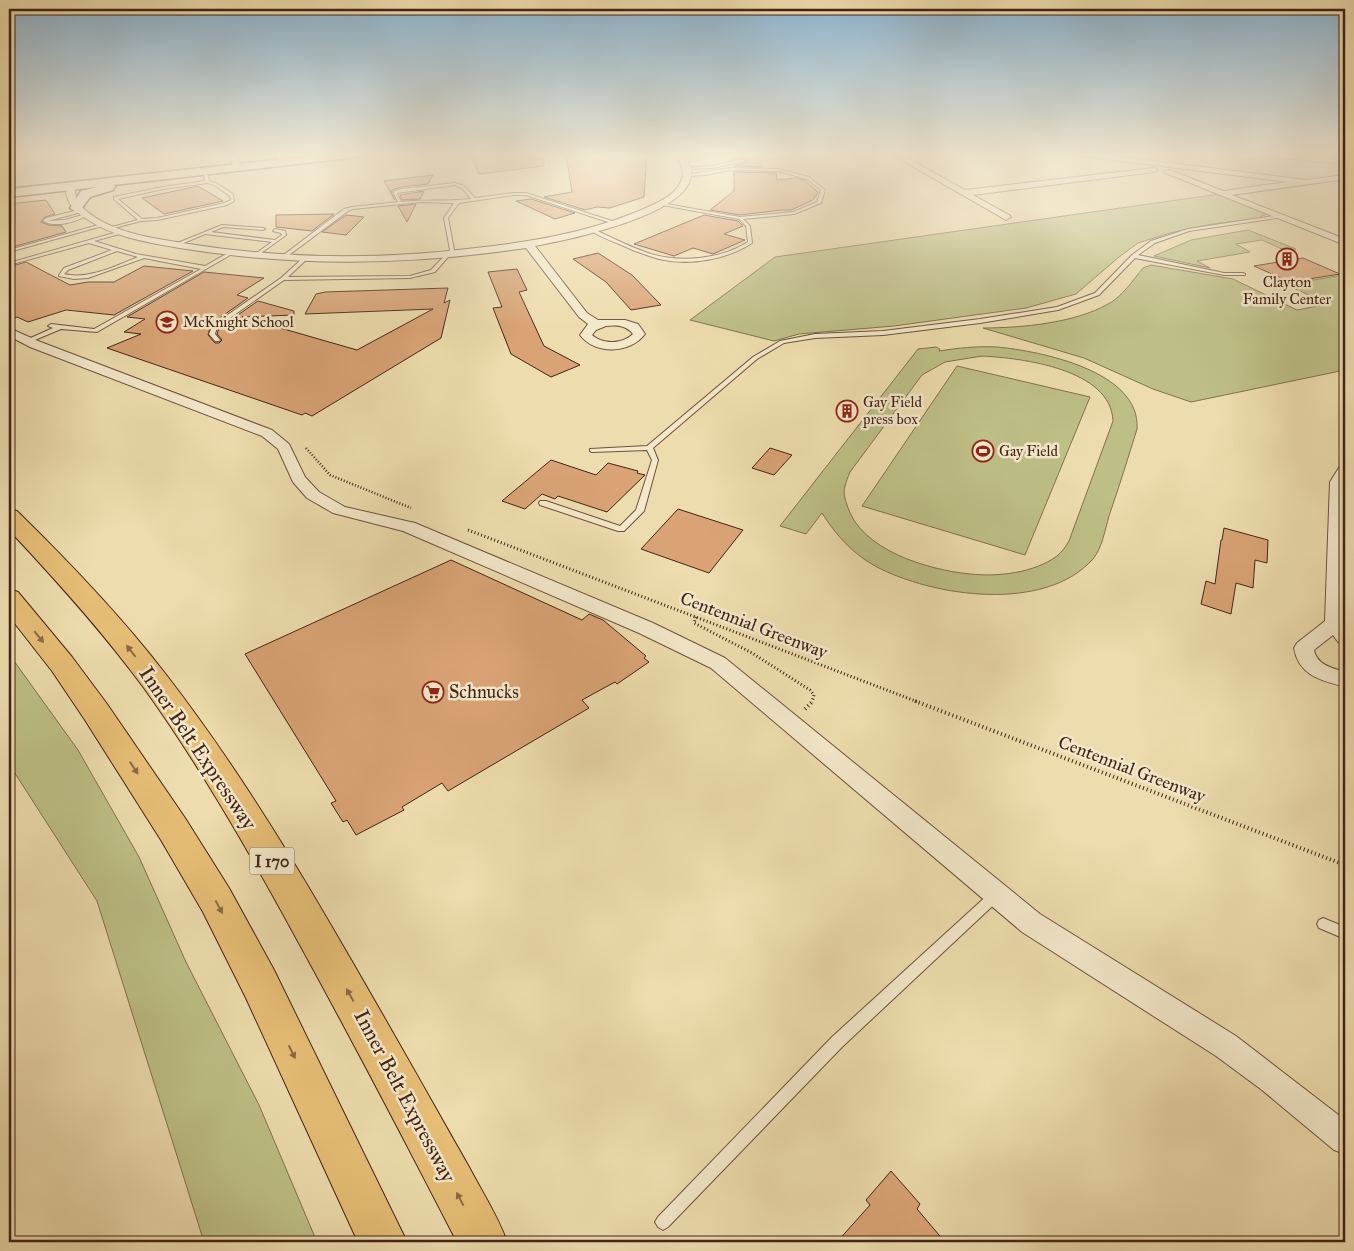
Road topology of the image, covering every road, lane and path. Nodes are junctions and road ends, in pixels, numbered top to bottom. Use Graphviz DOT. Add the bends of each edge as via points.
graph roads {
  1 [pos="75,212"];
  2 [pos="78,212"];
  3 [pos="83,212"];
  4 [pos="132,212"];
  5 [pos="187,212"];
  6 [pos="343,212"];
  7 [pos="451,212"];
  8 [pos="583,212"];
  9 [pos="642,212"];
  10 [pos="709,212"];
  11 [pos="796,212"];
  12 [pos="998,212"];
  13 [pos="1271,212"];
  14 [pos="1281,216"];
  15 [pos="1006,217"];
  16 [pos="740,218"];
  17 [pos="142,220"];
  18 [pos="616,223"];
  19 [pos="107,226"];
  20 [pos="264,228"];
  21 [pos="275,230"];
  22 [pos="592,231"];
  23 [pos="120,232"];
  24 [pos="204,232"];
  25 [pos="88,241"];
  26 [pos="275,241"];
  27 [pos="1345,242"];
  28 [pos="177,244"];
  29 [pos="529,245"];
  30 [pos="116,250"];
  31 [pos="9,251"];
  32 [pos="230,254"];
  33 [pos="450,254"];
  34 [pos="257,256"];
  35 [pos="1134,256"];
  36 [pos="143,257"];
  37 [pos="283,257"];
  38 [pos="305,258"];
  39 [pos="9,264"];
  40 [pos="206,268"];
  41 [pos="1243,274"];
  42 [pos="284,279"];
  43 [pos="597,325"];
  44 [pos="51,326"];
  45 [pos="60,327"];
  46 [pos="9,332"];
  47 [pos="217,340"];
  48 [pos="28,341"];
  49 [pos="303,445"];
  50 [pos="649,448"];
  51 [pos="592,450"];
  52 [pos="1345,469"];
  53 [pos="1342,489"];
  54 [pos="543,503"];
  55 [pos="419,511"];
  56 [pos="9,516"];
  57 [pos="465,529"];
  58 [pos="9,598"];
  59 [pos="696,617"];
  60 [pos="1340,630"];
  61 [pos="1345,680"];
  62 [pos="788,722"];
  63 [pos="1345,864"];
  64 [pos="996,895"];
  65 [pos="1323,924"];
  66 [pos="1345,933"];
  67 [pos="1345,1139"];
  68 [pos="663,1222"];
  69 [pos="383,1242"];
  70 [pos="483,1242"];
  1 -- 2 [label="lane" via="45,221 59,222"];
  3 -- 19 [label="street"];
  4 -- 17 [label="lane"];
  5 -- 17 [label="lane"];
  6 -- 37 [label="lane"];
  7 -- 33 [label="lane" via="446,218"];
  8 -- 18 [label="lane"];
  9 -- 18 [label="street"];
  10 -- 16 [label="lane"];
  11 -- 16 [label="lane"];
  12 -- 15 [label="street"];
  13 -- 14 [label="street"];
  14 -- 27 [label="street"];
  14 -- 35 [label="lane" via="1188,230 1153,242"];
  16 -- 22 [label="lane" via="748,226 750,242 727,255 703,258 651,256"];
  17 -- 19 [label="lane"];
  18 -- 22 [label="street"];
  19 -- 23 [label="street"];
  19 -- 31 [label="lane"];
  20 -- 24 [label="lane" via="228,225"];
  21 -- 26 [label="lane" via="284,235"];
  22 -- 29 [label="street"];
  23 -- 25 [label="lane"];
  23 -- 28 [label="street"];
  24 -- 26 [label="lane"];
  24 -- 28 [label="lane"];
  25 -- 30 [label="lane"];
  25 -- 39 [label="lane"];
  26 -- 34 [label="lane"];
  28 -- 32 [label="street"];
  29 -- 33 [label="street"];
  29 -- 43 [label="street" via="582,315"];
  30 -- 36 [label="lane"];
  30 -- 36 [label="lane" via="66,269 61,275 88,277"];
  32 -- 34 [label="street"];
  32 -- 40 [label="lane"];
  33 -- 38 [label="street"];
  33 -- 42 [label="lane" via="432,271 410,277"];
  34 -- 37 [label="street"];
  35 -- 41 [label="lane" via="1216,273"];
  35 -- 50 [label="lane" via="1096,294 1058,308 883,333 815,336 782,342 755,358"];
  36 -- 40 [label="lane"];
  37 -- 38 [label="street"];
  38 -- 42 [label="lane"];
  40 -- 45 [label="lane" via="95,331"];
  42 -- 47 [label="lane" via="215,326 212,334"];
  44 -- 45 [label="lane"];
  45 -- 48 [label="lane"];
  46 -- 48 [label="street"];
  48 -- 62 [label="street" via="267,433 284,447 298,479 313,495 339,510 409,527 646,628 718,663"];
  49 -- 55 [label="path" via="330,475"];
  50 -- 51 [label="lane"];
  50 -- 54 [label="lane" via="655,460 640,511 621,529"];
  52 -- 53 [label="street" via="1338,482"];
  53 -- 60 [label="street"];
  70 -- 56 [label="highway, Inner Belt Expressway / I 170, one-way" via="318,938 230,791 120,636"];
  57 -- 59 [label="path, Centennial Greenway"];
  58 -- 69 [label="highway, one-way" via="96,712 216,900 260,984"];
  59 -- 62 [label="path" via="694,623 752,653 810,690 814,695 812,703"];
  59 -- 63 [label="path, Centennial Greenway"];
  60 -- 61 [label="street" via="1304,648 1306,660 1317,670"];
  62 -- 64 [label="street"];
  64 -- 67 [label="street" via="1031,923 1226,1046"];
  64 -- 68 [label="lane" via="837,1042"];
  65 -- 66 [label="lane"];
}
